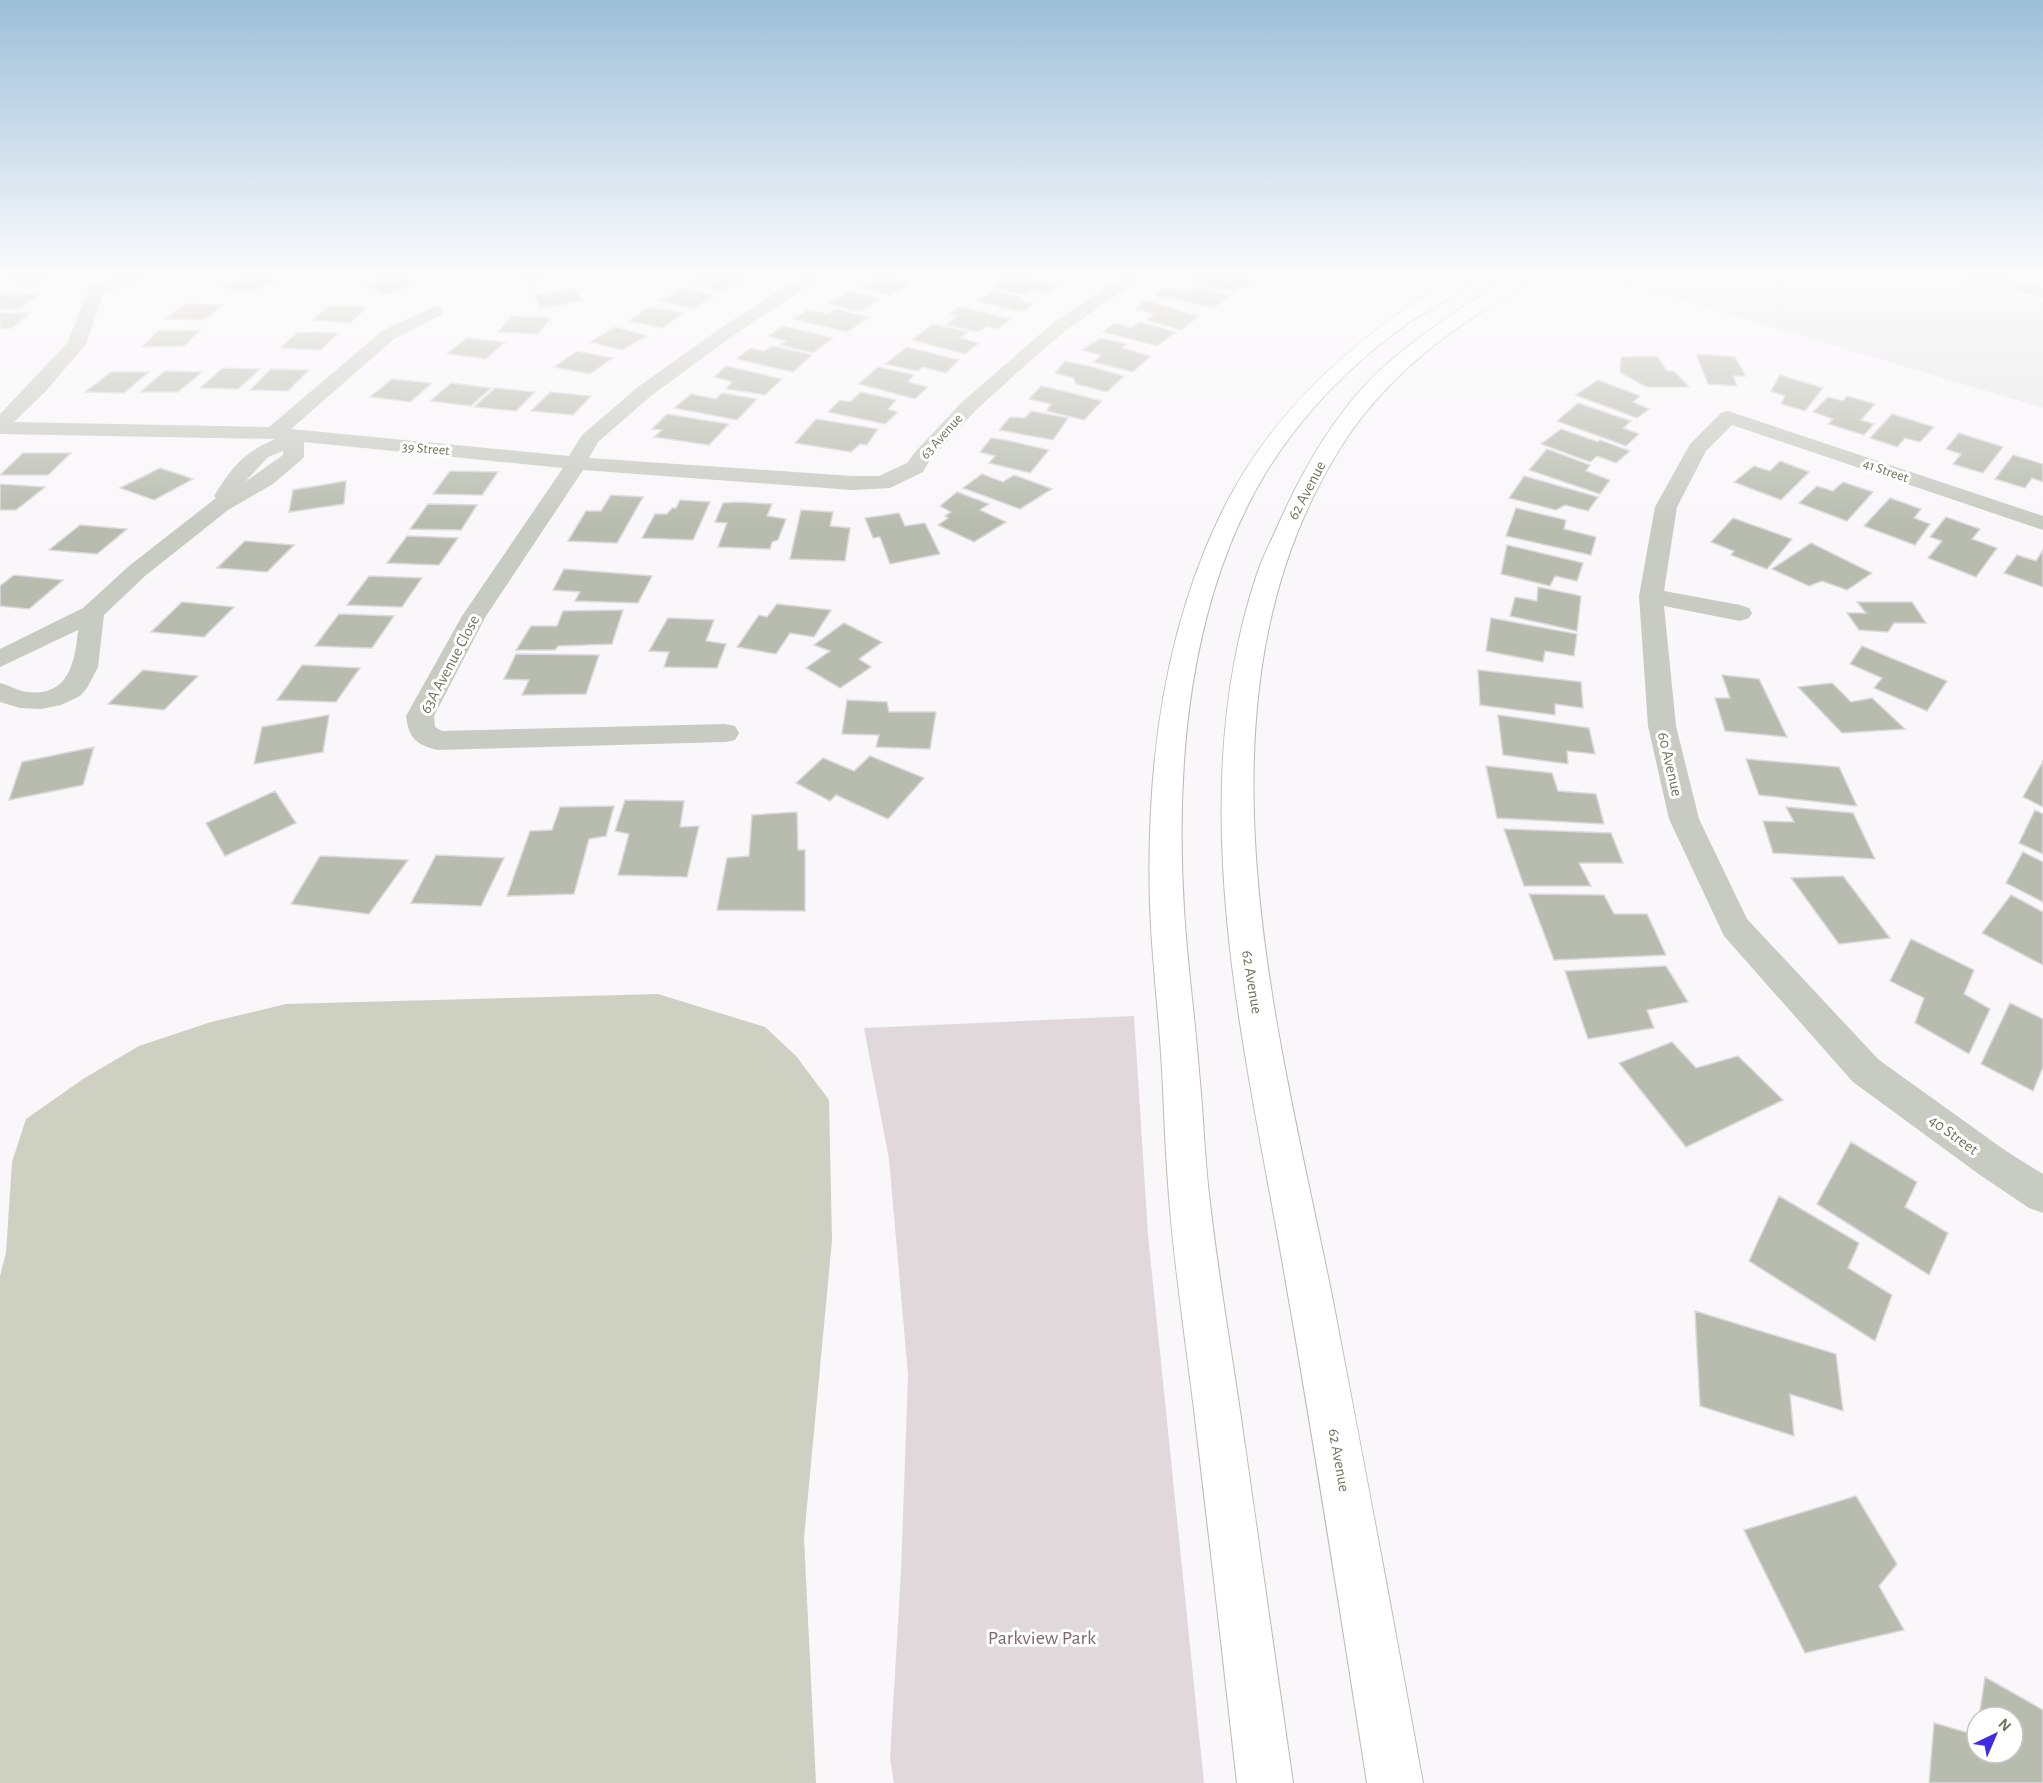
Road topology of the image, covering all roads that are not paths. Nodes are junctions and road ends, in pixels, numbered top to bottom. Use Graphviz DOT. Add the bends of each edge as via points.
graph roads {
  1 [pos="63,359"];
  2 [pos="365,359"];
  3 [pos="689,359"];
  4 [pos="1021,359"];
  5 [pos="1348,359"];
  6 [pos="1404,359"];
  7 [pos="1728,417"];
  8 [pos="0,427"];
  9 [pos="289,437"];
  10 [pos="575,462"];
  11 [pos="852,483"];
  12 [pos="2043,524"];
  13 [pos="1651,596"];
  14 [pos="92,613"];
  15 [pos="1740,614"];
  16 [pos="0,659"];
  17 [pos="0,692"];
  18 [pos="725,733"];
  19 [pos="1866,1071"];
  20 [pos="2043,1195"];
  21 [pos="1265,1783"];
  22 [pos="1395,1783"];
  1 -- 8 [label="street"];
  2 -- 9 [label="street"];
  3 -- 10 [label="street" via="589,439"];
  4 -- 11 [label="street, 63 Avenue" via="969,405 915,467 882,483"];
  5 -- 21 [label="main road" via="1274,442 1233,512 1206,579 1183,665 1168,805 1167,903 1188,1185"];
  6 -- 22 [label="main road, 62 Avenue" via="1373,389 1330,445 1295,507 1268,575 1247,668 1237,839 1248,956"];
  7 -- 12 [label="street, 41 Street"];
  7 -- 13 [label="street, 60 Avenue" via="1696,448 1666,507"];
  8 -- 9 [label="street, 39 Street"];
  9 -- 10 [label="street, 39 Street"];
  9 -- 14 [label="street" via="293,458 220,505 136,571"];
  10 -- 11 [label="street, 39 Street"];
  10 -- 18 [label="street, 63A Avenue Close" via="567,480 474,616 420,716 422,732 437,741"];
  13 -- 15 [label="street"];
  13 -- 19 [label="street, 60 Avenue" via="1662,726 1684,819 1735,927"];
  14 -- 16 [label="street"];
  14 -- 17 [label="street" via="90,647 78,681 61,696 26,701"];
  19 -- 20 [label="street, 40 Street"];
}
